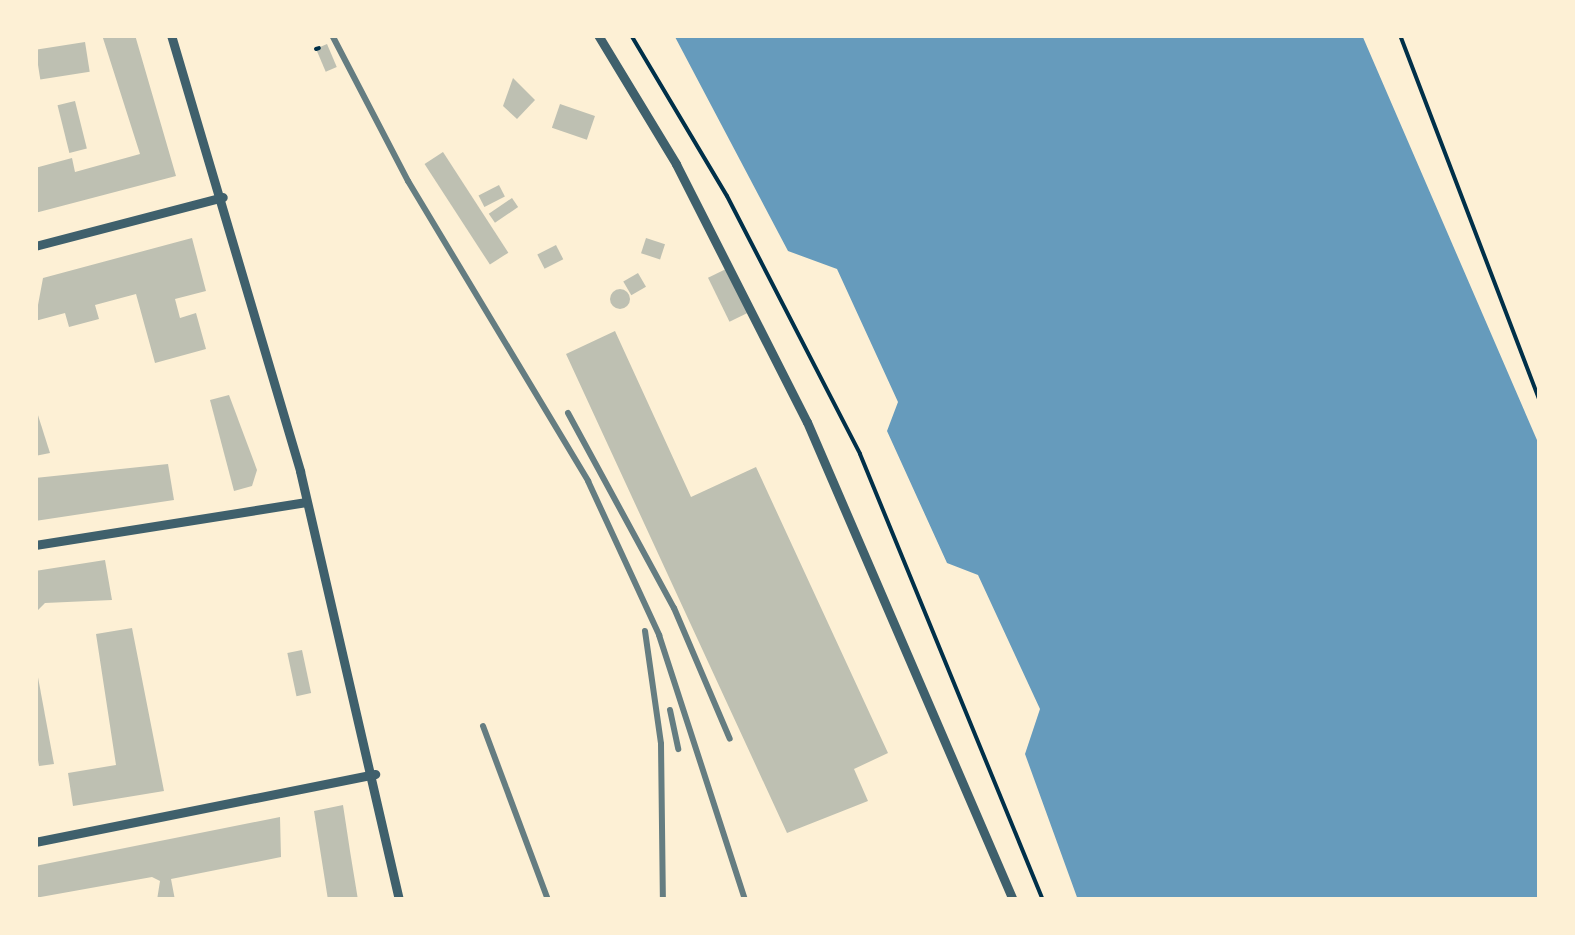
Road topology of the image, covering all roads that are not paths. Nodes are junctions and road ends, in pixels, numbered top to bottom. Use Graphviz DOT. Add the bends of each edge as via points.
graph roads {
  1 [pos="171,35"];
  2 [pos="598,35"];
  3 [pos="223,197"];
  4 [pos="35,246"];
  5 [pos="305,502"];
  6 [pos="35,545"];
  7 [pos="375,774"];
  8 [pos="35,842"];
  9 [pos="398,900"];
  10 [pos="1013,900"];
  1 -- 3 [label="street"];
  2 -- 10 [label="street" via="676,164 807,422"];
  3 -- 4 [label="street"];
  3 -- 5 [label="street"];
  5 -- 6 [label="street"];
  5 -- 7 [label="street"];
  7 -- 8 [label="street"];
  7 -- 9 [label="street"];
}
